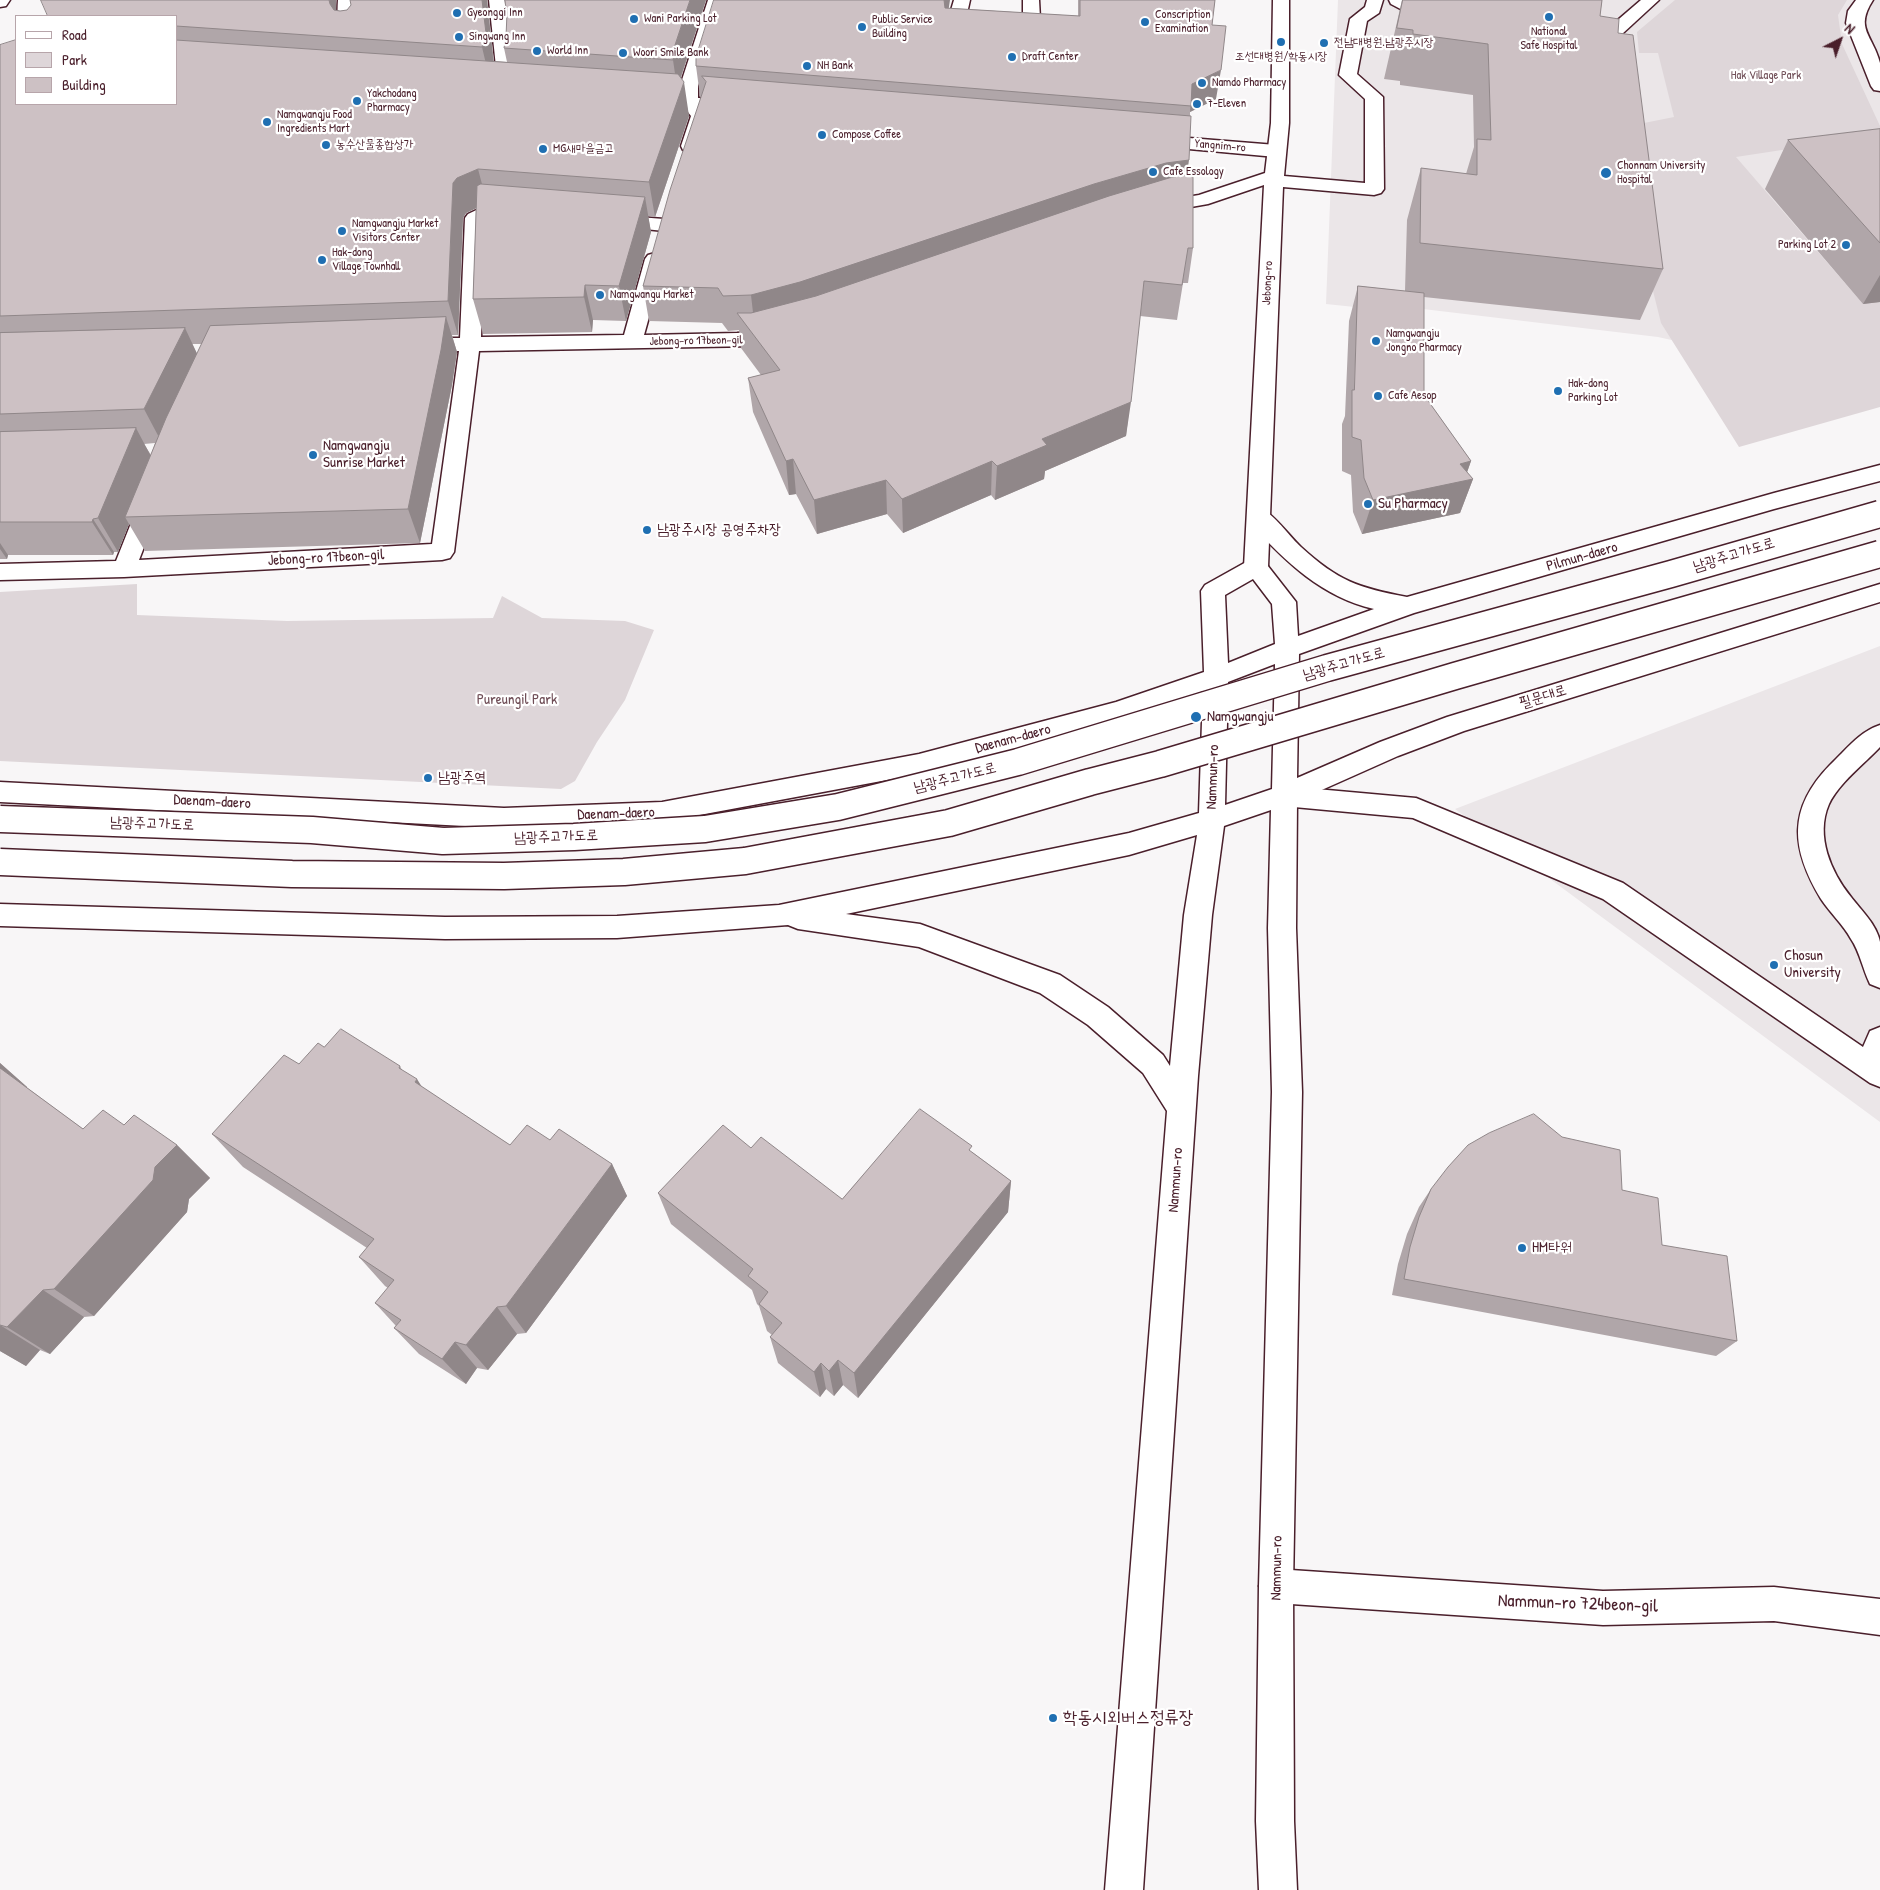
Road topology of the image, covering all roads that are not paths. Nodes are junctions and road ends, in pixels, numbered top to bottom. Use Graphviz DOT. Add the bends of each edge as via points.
graph roads {
  1 [pos="346,0"];
  2 [pos="497,0"];
  3 [pos="716,0"];
  4 [pos="962,0"];
  5 [pos="1031,0"];
  6 [pos="1281,0"];
  7 [pos="1375,0"];
  8 [pos="1397,0"];
  9 [pos="1651,0"];
  10 [pos="1865,0"];
  11 [pos="1451,24"];
  12 [pos="954,27"];
  13 [pos="1032,37"];
  14 [pos="351,38"];
  15 [pos="1573,43"];
  16 [pos="1880,86"];
  17 [pos="479,87"];
  18 [pos="499,88"];
  19 [pos="518,90"];
  20 [pos="632,98"];
  21 [pos="689,102"];
  22 [pos="749,107"];
  23 [pos="1137,139"];
  24 [pos="1276,151"];
  25 [pos="685,161"];
  26 [pos="1274,178"];
  27 [pos="1142,211"];
  28 [pos="536,215"];
  29 [pos="595,220"];
  30 [pos="792,329"];
  31 [pos="632,342"];
  32 [pos="470,343"];
  33 [pos="394,346"];
  34 [pos="1880,473"];
  35 [pos="156,488"];
  36 [pos="1880,514"];
  37 [pos="1259,518"];
  38 [pos="1880,554"];
  39 [pos="1256,567"];
  40 [pos="124,569"];
  41 [pos="0,572"];
  42 [pos="1880,593"];
  43 [pos="1407,606"];
  44 [pos="1287,649"];
  45 [pos="1216,678"];
  46 [pos="1880,735"];
  47 [pos="0,792"];
  48 [pos="1283,796"];
  49 [pos="0,818"];
  50 [pos="1212,820"];
  51 [pos="0,862"];
  52 [pos="0,915"];
  53 [pos="779,916"];
  54 [pos="1880,976"];
  55 [pos="1880,1040"];
  56 [pos="1875,1071"];
  57 [pos="1182,1109"];
  58 [pos="1276,1586"];
  59 [pos="1880,1617"];
  60 [pos="1124,1890"];
  61 [pos="1278,1890"];
  1 -- 14 [label="main road" via="345,16"];
  2 -- 18 [label="main road" via="505,67"];
  3 -- 21 [label="main road" via="689,86"];
  4 -- 12 [label="main road"];
  5 -- 13 [label="main road"];
  6 -- 24 [label="main road, Jebong-ro" via="1280,122"];
  7 -- 26 [label="main road" via="1373,10 1359,19 1348,76 1374,97 1374,189"];
  8 -- 11 [label="main road" via="1436,21"];
  9 -- 15 [label="main road" via="1603,42"];
  10 -- 16 [label="main road" via="1857,12 1855,23"];
  17 -- 18 [label="main road"];
  18 -- 19 [label="main road"];
  20 -- 21 [label="main road"];
  21 -- 22 [label="main road"];
  21 -- 25 [label="main road" via="700,116"];
  23 -- 24 [label="main road, Yangnim-ro"];
  24 -- 26 [label="main road, Jebong-ro"];
  26 -- 27 [label="main road" via="1201,200"];
  26 -- 37 [label="main road, Jebong-ro" via="1261,412"];
  28 -- 32 [label="main road, Jebong-ro 17beon-gil" via="487,211 475,218"];
  29 -- 31 [label="main road, Jebong-ro 17beon-gil" via="667,216"];
  30 -- 31 [label="main road, Jebong-ro 17beon-gil" via="755,339"];
  31 -- 32 [label="main road, Jebong-ro 17beon-gil"];
  32 -- 33 [label="main road, Jebong-ro 17beon-gil"];
  32 -- 40 [label="main road, Jebong-ro 17beon-gil" via="442,552"];
  34 -- 43 [label="main road, Pilmun-daero"];
  35 -- 40 [label="main road"];
  36 -- 49 [label="main road, 남광주고가도로, bridge" via="1327,668 1009,764 838,807 705,829 443,841 312,830"];
  37 -- 39 [label="main road, Jebong-ro"];
  37 -- 43 [label="main road" via="1296,556 1333,584 1361,597"];
  38 -- 51 [label="main road, bridge" via="950,823 824,848 745,860 624,872 504,876 292,874"];
  39 -- 44 [label="main road" via="1284,602"];
  39 -- 45 [label="main road" via="1213,591"];
  40 -- 41 [label="main road, Jebong-ro 17beon-gil"];
  42 -- 48 [label="main road, 필문대로" via="1456,724 1389,749"];
  43 -- 44 [label="main road, Pilmun-daero"];
  44 -- 45 [label="main road"];
  44 -- 48 [label="main road, Nammun-ro"];
  45 -- 47 [label="main road, Daenam-daero" via="1119,711 919,764 662,812 504,818"];
  45 -- 50 [label="main road, Nammun-ro"];
  46 -- 54 [label="main road" via="1873,738 1834,778 1817,801 1810,828 1815,860 1831,892 1863,933"];
  48 -- 50 [label="main road, 필문대로"];
  48 -- 56 [label="main road" via="1416,808 1613,891"];
  48 -- 58 [label="main road, Nammun-ro" via="1282,928 1287,1092"];
  50 -- 53 [label="main road" via="1128,844"];
  50 -- 57 [label="main road, Nammun-ro" via="1198,915"];
  52 -- 53 [label="main road" via="445,928 617,927"];
  53 -- 57 [label="main road" via="920,936 1050,984 1098,1016 1153,1064"];
  55 -- 56 [label="main road"];
  57 -- 60 [label="main road, Nammun-ro"];
  58 -- 59 [label="main road, Nammun-ro 724beon-gil" via="1603,1608 1774,1604"];
  58 -- 61 [label="main road, Nammun-ro" via="1275,1821"];
}
